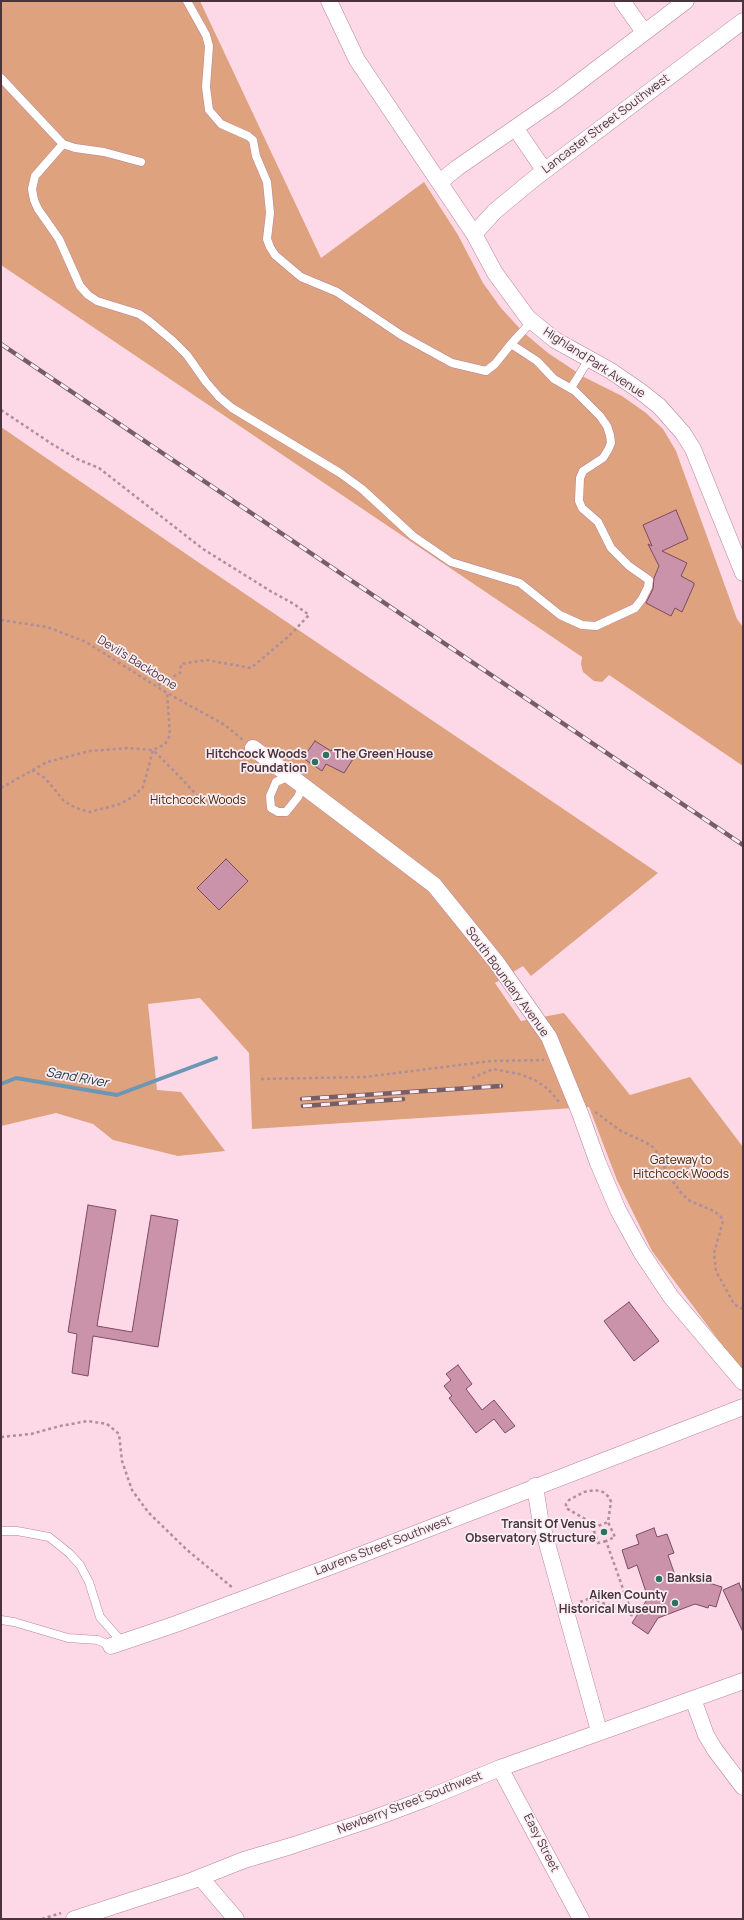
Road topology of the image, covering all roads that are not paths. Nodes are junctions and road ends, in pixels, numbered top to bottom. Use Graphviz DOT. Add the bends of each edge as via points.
graph roads {
  1 [pos="187,1"];
  2 [pos="330,1"];
  3 [pos="622,1"];
  4 [pos="686,1"];
  5 [pos="743,21"];
  6 [pos="644,32"];
  7 [pos="1,78"];
  8 [pos="516,129"];
  9 [pos="63,144"];
  10 [pos="141,162"];
  11 [pos="544,170"];
  12 [pos="440,182"];
  13 [pos="474,234"];
  14 [pos="532,321"];
  15 [pos="511,344"];
  16 [pos="589,359"];
  17 [pos="571,388"];
  18 [pos="743,572"];
  19 [pos="253,748"];
  20 [pos="289,776"];
  21 [pos="303,786"];
  22 [pos="743,1382"];
  23 [pos="743,1407"];
  24 [pos="535,1486"];
  25 [pos="2,1532"];
  26 [pos="1,1620"];
  27 [pos="117,1644"];
  28 [pos="743,1680"];
  29 [pos="693,1699"];
  30 [pos="599,1731"];
  31 [pos="500,1768"];
  32 [pos="743,1787"];
  33 [pos="200,1877"];
  34 [pos="74,1919"];
  35 [pos="236,1919"];
  36 [pos="581,1919"];
  1 -- 15 [label="lane" via="204,30 209,46 206,87 209,110 221,124 253,140 256,156 267,182 270,213 267,239 275,255 301,277 337,292 401,335 452,363 486,371"];
  2 -- 12 [label="street, Highland Park Avenue" via="357,60"];
  3 -- 6 [label="street"];
  4 -- 6 [label="street"];
  5 -- 11 [label="street, Lancaster Street Southwest"];
  6 -- 8 [label="street"];
  7 -- 9 [label="lane"];
  8 -- 11 [label="street"];
  8 -- 12 [label="street" via="456,168"];
  9 -- 10 [label="lane"];
  9 -- 17 [label="lane" via="35,176 32,189 38,209 59,239 80,286 88,295 97,301 139,314 187,355 206,382 232,408 340,473 362,489 413,536 451,562 520,583 570,621 582,626 596,626 635,608 648,587 649,580 629,566 611,548 598,522 582,508 579,501 580,478 584,471 603,458 608,450 610,435 600,416"];
  11 -- 13 [label="street, Lancaster Street Southwest" via="495,211"];
  12 -- 13 [label="street, Highland Park Avenue"];
  13 -- 14 [label="street, Highland Park Avenue" via="496,273"];
  14 -- 15 [label="lane"];
  14 -- 16 [label="street, Highland Park Avenue" via="555,340"];
  15 -- 17 [label="lane" via="537,361 554,379"];
  16 -- 17 [label="lane"];
  16 -- 18 [label="street, Highland Park Avenue" via="611,371 659,406 683,434 693,449"];
  19 -- 20 [label="street, South Boundary Avenue"];
  20 -- 21 [label="street, South Boundary Avenue"];
  20 -- 21 [label="lane" via="276,782 270,796 271,808 278,812 286,812"];
  21 -- 22 [label="street, South Boundary Avenue" via="434,885 497,963 549,1037 618,1210 641,1252 671,1297"];
  23 -- 24 [label="street, Laurens Street Southwest"];
  24 -- 27 [label="street, Laurens Street Southwest" via="453,1520"];
  24 -- 30 [label="street" via="540,1518"];
  25 -- 27 [label="lane" via="17,1531 49,1537 69,1553 80,1565 89,1582 100,1617"];
  26 -- 27 [label="lane" via="68,1638"];
  28 -- 29 [label="street, Newberry Street Southwest"];
  29 -- 30 [label="street, Newberry Street Southwest"];
  29 -- 32 [label="street" via="706,1735"];
  30 -- 31 [label="street, Newberry Street Southwest"];
  31 -- 33 [label="street, Newberry Street Southwest" via="372,1819 244,1860"];
  31 -- 36 [label="street, Easy Street"];
  33 -- 34 [label="street, Newberry Street Southwest"];
  33 -- 35 [label="street"];
}
